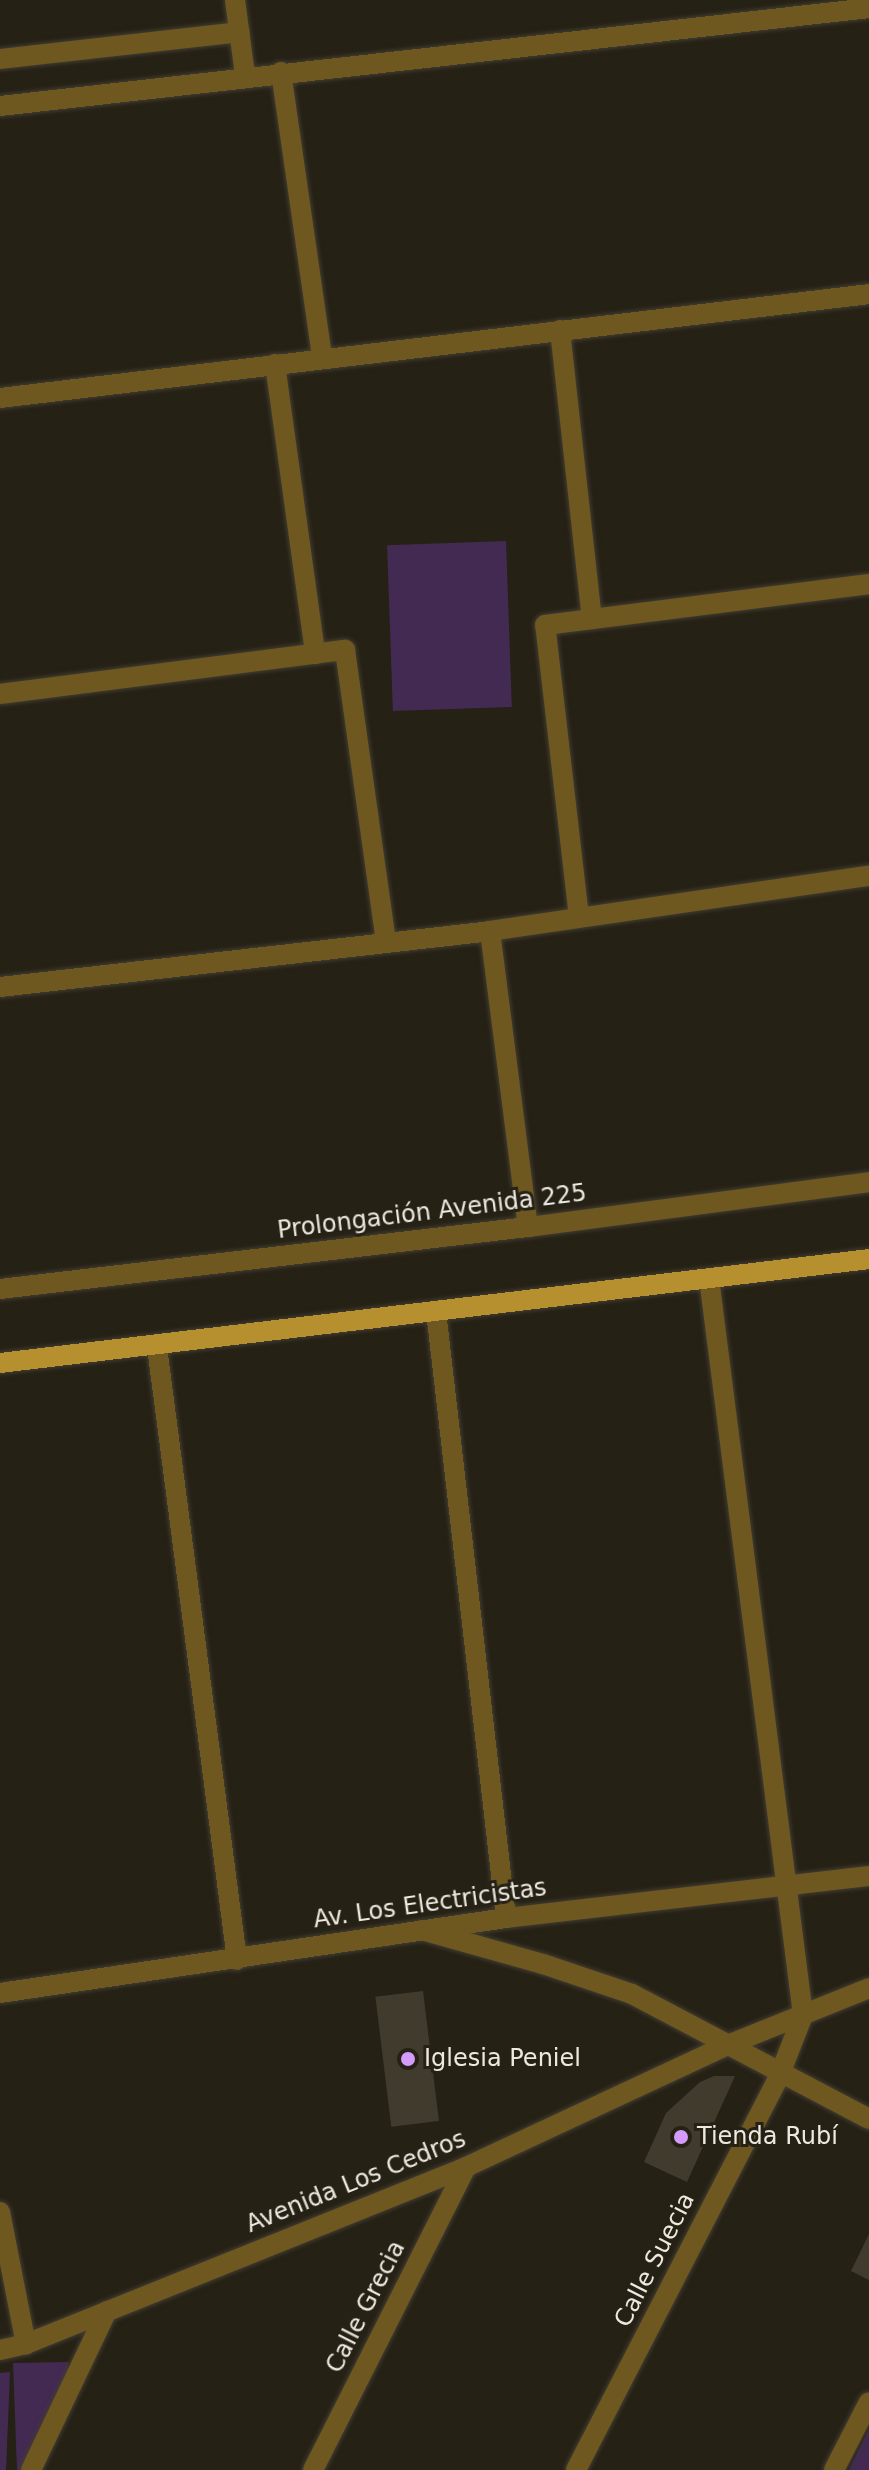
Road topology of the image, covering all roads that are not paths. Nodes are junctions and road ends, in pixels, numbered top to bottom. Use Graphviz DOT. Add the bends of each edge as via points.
graph roads {
  1 [pos="235,0"];
  2 [pos="869,8"];
  3 [pos="239,32"];
  4 [pos="0,59"];
  5 [pos="281,72"];
  6 [pos="245,75"];
  7 [pos="0,106"];
  8 [pos="869,294"];
  9 [pos="560,330"];
  10 [pos="322,358"];
  11 [pos="275,364"];
  12 [pos="0,398"];
  13 [pos="869,584"];
  14 [pos="592,619"];
  15 [pos="315,654"];
  16 [pos="0,694"];
  17 [pos="869,876"];
  18 [pos="579,917"];
  19 [pos="490,931"];
  20 [pos="386,942"];
  21 [pos="0,987"];
  22 [pos="869,1182"];
  23 [pos="528,1227"];
  24 [pos="869,1259"];
  25 [pos="709,1278"];
  26 [pos="0,1289"];
  27 [pos="436,1311"];
  28 [pos="157,1347"];
  29 [pos="0,1363"];
  30 [pos="869,1876"];
  31 [pos="785,1885"];
  32 [pos="506,1918"];
  33 [pos="422,1930"];
  34 [pos="237,1960"];
  35 [pos="869,1988"];
  36 [pos="0,1993"];
  37 [pos="803,2015"];
  38 [pos="725,2046"];
  39 [pos="780,2074"];
  40 [pos="869,2119"];
  41 [pos="466,2167"];
  42 [pos="0,2212"];
  43 [pos="107,2311"];
  44 [pos="26,2344"];
  45 [pos="0,2350"];
  46 [pos="869,2402"];
  47 [pos="31,2470"];
  48 [pos="313,2470"];
  49 [pos="576,2470"];
  50 [pos="834,2470"];
  1 -- 3 [label="street"];
  2 -- 5 [label="street"];
  3 -- 4 [label="street"];
  3 -- 6 [label="street"];
  5 -- 6 [label="street"];
  5 -- 10 [label="street"];
  6 -- 7 [label="street"];
  8 -- 9 [label="street"];
  9 -- 10 [label="street"];
  9 -- 14 [label="street"];
  10 -- 11 [label="street"];
  11 -- 12 [label="street"];
  11 -- 15 [label="street"];
  13 -- 14 [label="street"];
  14 -- 18 [label="street" via="545,625"];
  15 -- 16 [label="street"];
  15 -- 20 [label="street" via="345,650"];
  17 -- 18 [label="street"];
  18 -- 19 [label="street"];
  19 -- 20 [label="street"];
  19 -- 23 [label="street"];
  20 -- 21 [label="street"];
  22 -- 23 [label="street, Prolongación Avenida 225"];
  23 -- 26 [label="street, Prolongación Avenida 225"];
  24 -- 25 [label="main road"];
  25 -- 27 [label="main road"];
  25 -- 31 [label="street"];
  27 -- 28 [label="main road"];
  27 -- 32 [label="street"];
  28 -- 29 [label="main road"];
  28 -- 34 [label="street"];
  30 -- 31 [label="street, Av. Los Electricistas"];
  31 -- 32 [label="street, Av. Los Electricistas"];
  31 -- 37 [label="street"];
  32 -- 33 [label="street, Av. Los Electricistas"];
  33 -- 34 [label="street, Av. Los Electricistas"];
  33 -- 38 [label="street" via="632,1994"];
  34 -- 36 [label="street, Av. Los Electricistas"];
  35 -- 37 [label="street, Avenida Los Cedros"];
  37 -- 38 [label="street, Avenida Los Cedros"];
  37 -- 39 [label="street, Calle Suecia"];
  38 -- 39 [label="street"];
  38 -- 41 [label="street, Avenida Los Cedros"];
  39 -- 40 [label="street"];
  39 -- 49 [label="street, Calle Suecia"];
  41 -- 43 [label="street, Avenida Los Cedros"];
  41 -- 48 [label="street, Calle Grecia"];
  42 -- 44 [label="street"];
  43 -- 44 [label="street, Avenida Los Cedros"];
  43 -- 47 [label="street"];
  44 -- 45 [label="street, Avenida Los Cedros"];
  46 -- 50 [label="street"];
}
